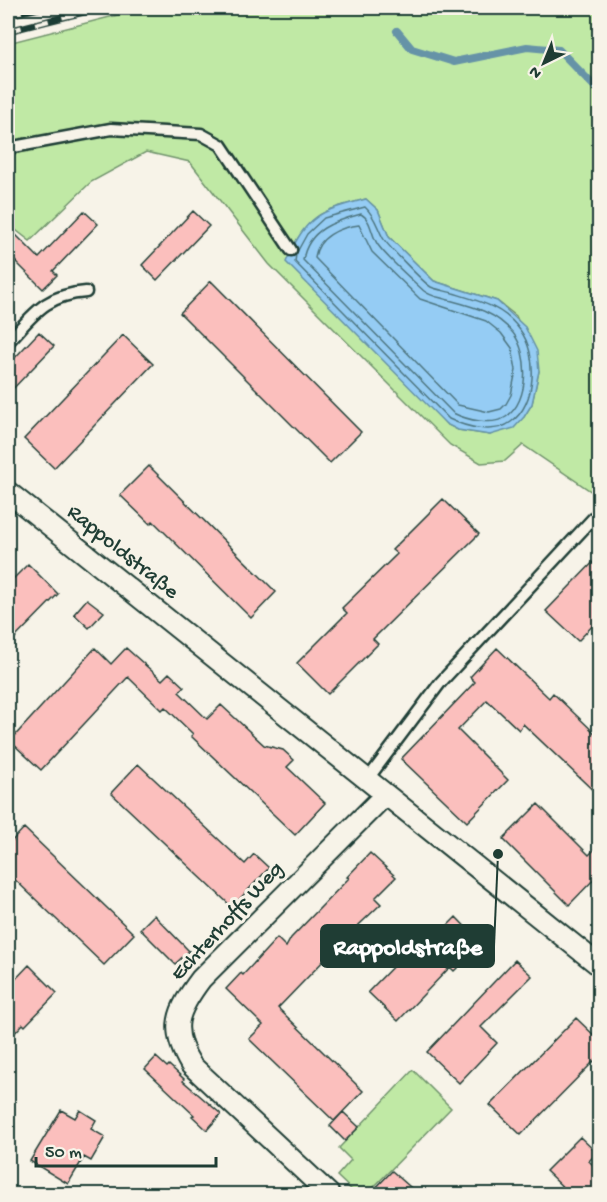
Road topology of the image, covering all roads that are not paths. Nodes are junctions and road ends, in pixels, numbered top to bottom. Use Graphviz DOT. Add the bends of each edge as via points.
graph roads {
  1 [pos="8,148"];
  2 [pos="291,250"];
  3 [pos="86,292"];
  4 [pos="8,342"];
  5 [pos="8,492"];
  6 [pos="600,511"];
  7 [pos="367,780"];
  8 [pos="386,795"];
  9 [pos="594,958"];
  10 [pos="329,1194"];
  1 -- 2 [label="lane" via="111,129 201,134 221,145"];
  3 -- 4 [label="lane" via="52,299"];
  5 -- 7 [label="street, Rappoldstraße"];
  6 -- 7 [label="lane" via="440,683"];
  7 -- 8 [label="street, Rappoldstraße"];
  8 -- 9 [label="street, Rappoldstraße"];
  8 -- 10 [label="street, Echterhoffs Weg" via="201,979 187,997 178,1021 180,1046 191,1065"];
}
